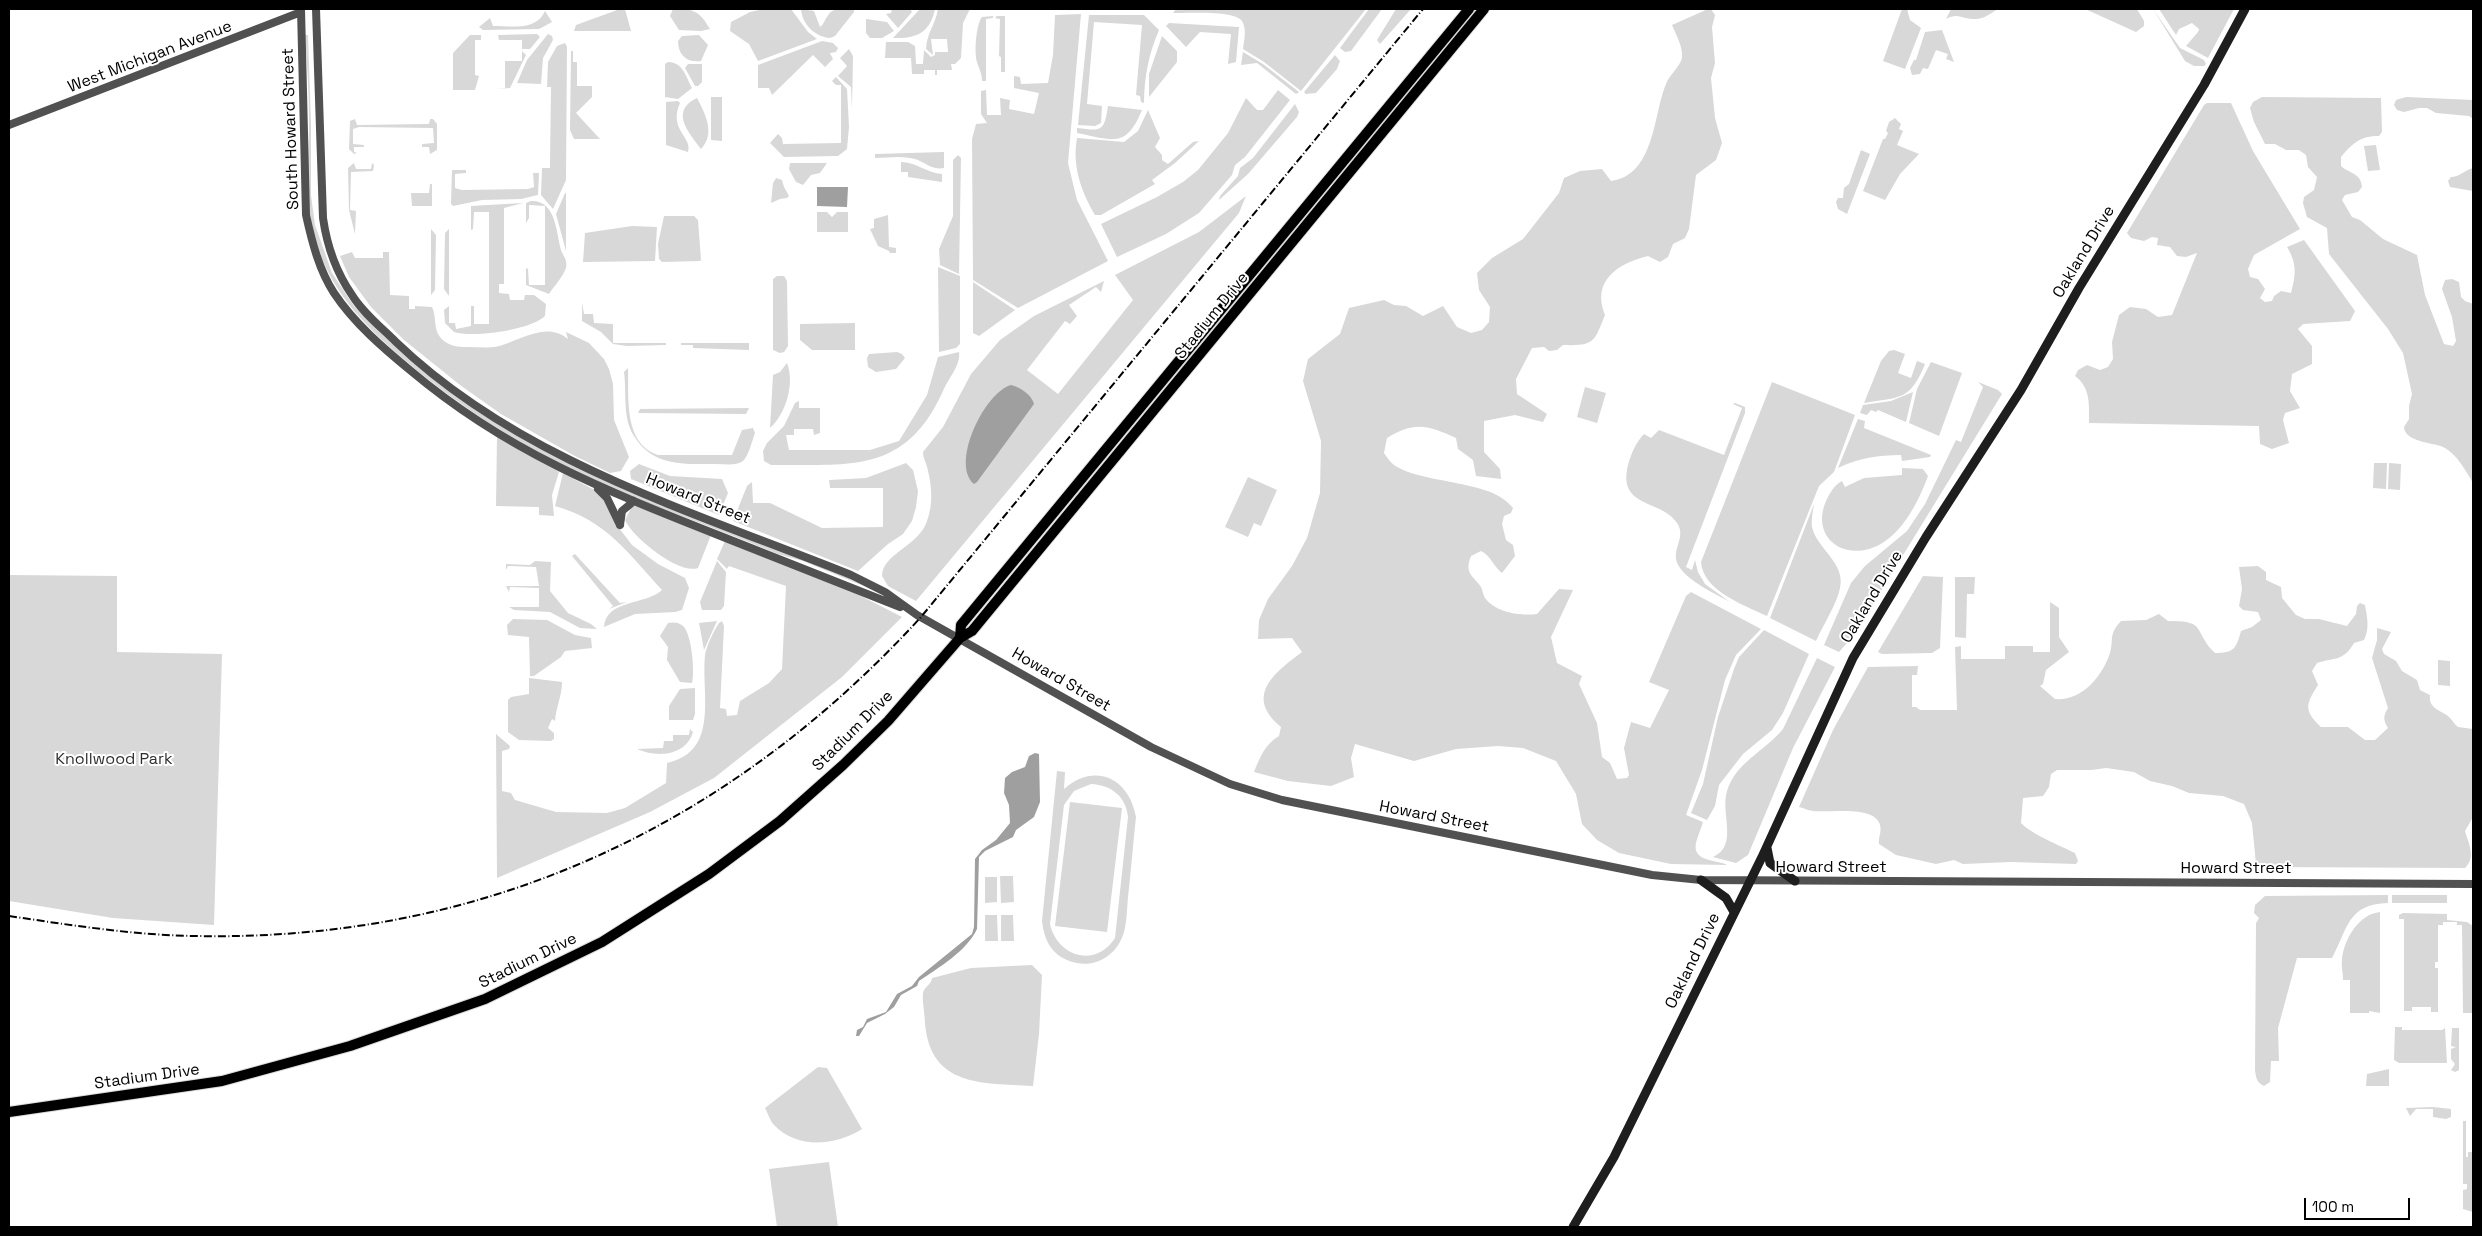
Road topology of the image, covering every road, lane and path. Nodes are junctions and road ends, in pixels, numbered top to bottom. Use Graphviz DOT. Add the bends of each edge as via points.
graph roads {
  1 [pos="316,9"];
  2 [pos="1470,9"];
  3 [pos="1484,9"];
  4 [pos="2245,9"];
  5 [pos="301,10"];
  6 [pos="9,125"];
  7 [pos="481,408"];
  8 [pos="585,481"];
  9 [pos="634,501"];
  10 [pos="914,612"];
  11 [pos="960,638"];
  12 [pos="1766,847"];
  13 [pos="1701,880"];
  14 [pos="1750,881"];
  15 [pos="1795,882"];
  16 [pos="2473,884"];
  17 [pos="1734,912"];
  18 [pos="9,1112"];
  19 [pos="1573,1227"];
  1 -- 7 [label="street, South Howard Street" via="323,218 333,260 362,309 438,378"];
  2 -- 11 [label="main road, Stadium Drive" via="960,625"];
  3 -- 11 [label="main road, Stadium Drive" via="972,631"];
  4 -- 12 [label="main road, Oakland Drive" via="2204,85 2079,288 2021,390 1853,658"];
  5 -- 6 [label="street, West Michigan Avenue"];
  5 -- 8 [label="street, South Howard Street" via="306,215 312,241 335,294 376,339 452,404 524,450"];
  7 -- 10 [label="street, Howard Street" via="554,452 618,482 851,575 885,592"];
  8 -- 9 [label="street, South Howard Street"];
  8 -- 9 [label="street" via="603,494 620,525 622,511"];
  9 -- 10 [label="street, South Howard Street"];
  10 -- 11 [label="street, Howard Street"];
  11 -- 13 [label="street, Howard Street" via="1152,747 1206,775 1247,790 1282,800 1652,875"];
  11 -- 18 [label="main road, Stadium Drive" via="888,721 780,821 709,874 602,942 486,999 350,1046 222,1081"];
  12 -- 14 [label="main road, Oakland Drive"];
  12 -- 15 [label="main road" via="1770,863"];
  13 -- 14 [label="street, Howard Street"];
  13 -- 17 [label="main road" via="1726,898"];
  14 -- 15 [label="street, Howard Street"];
  14 -- 17 [label="main road, Oakland Drive"];
  15 -- 16 [label="street, Howard Street"];
  17 -- 19 [label="main road, Oakland Drive" via="1614,1157"];
}
